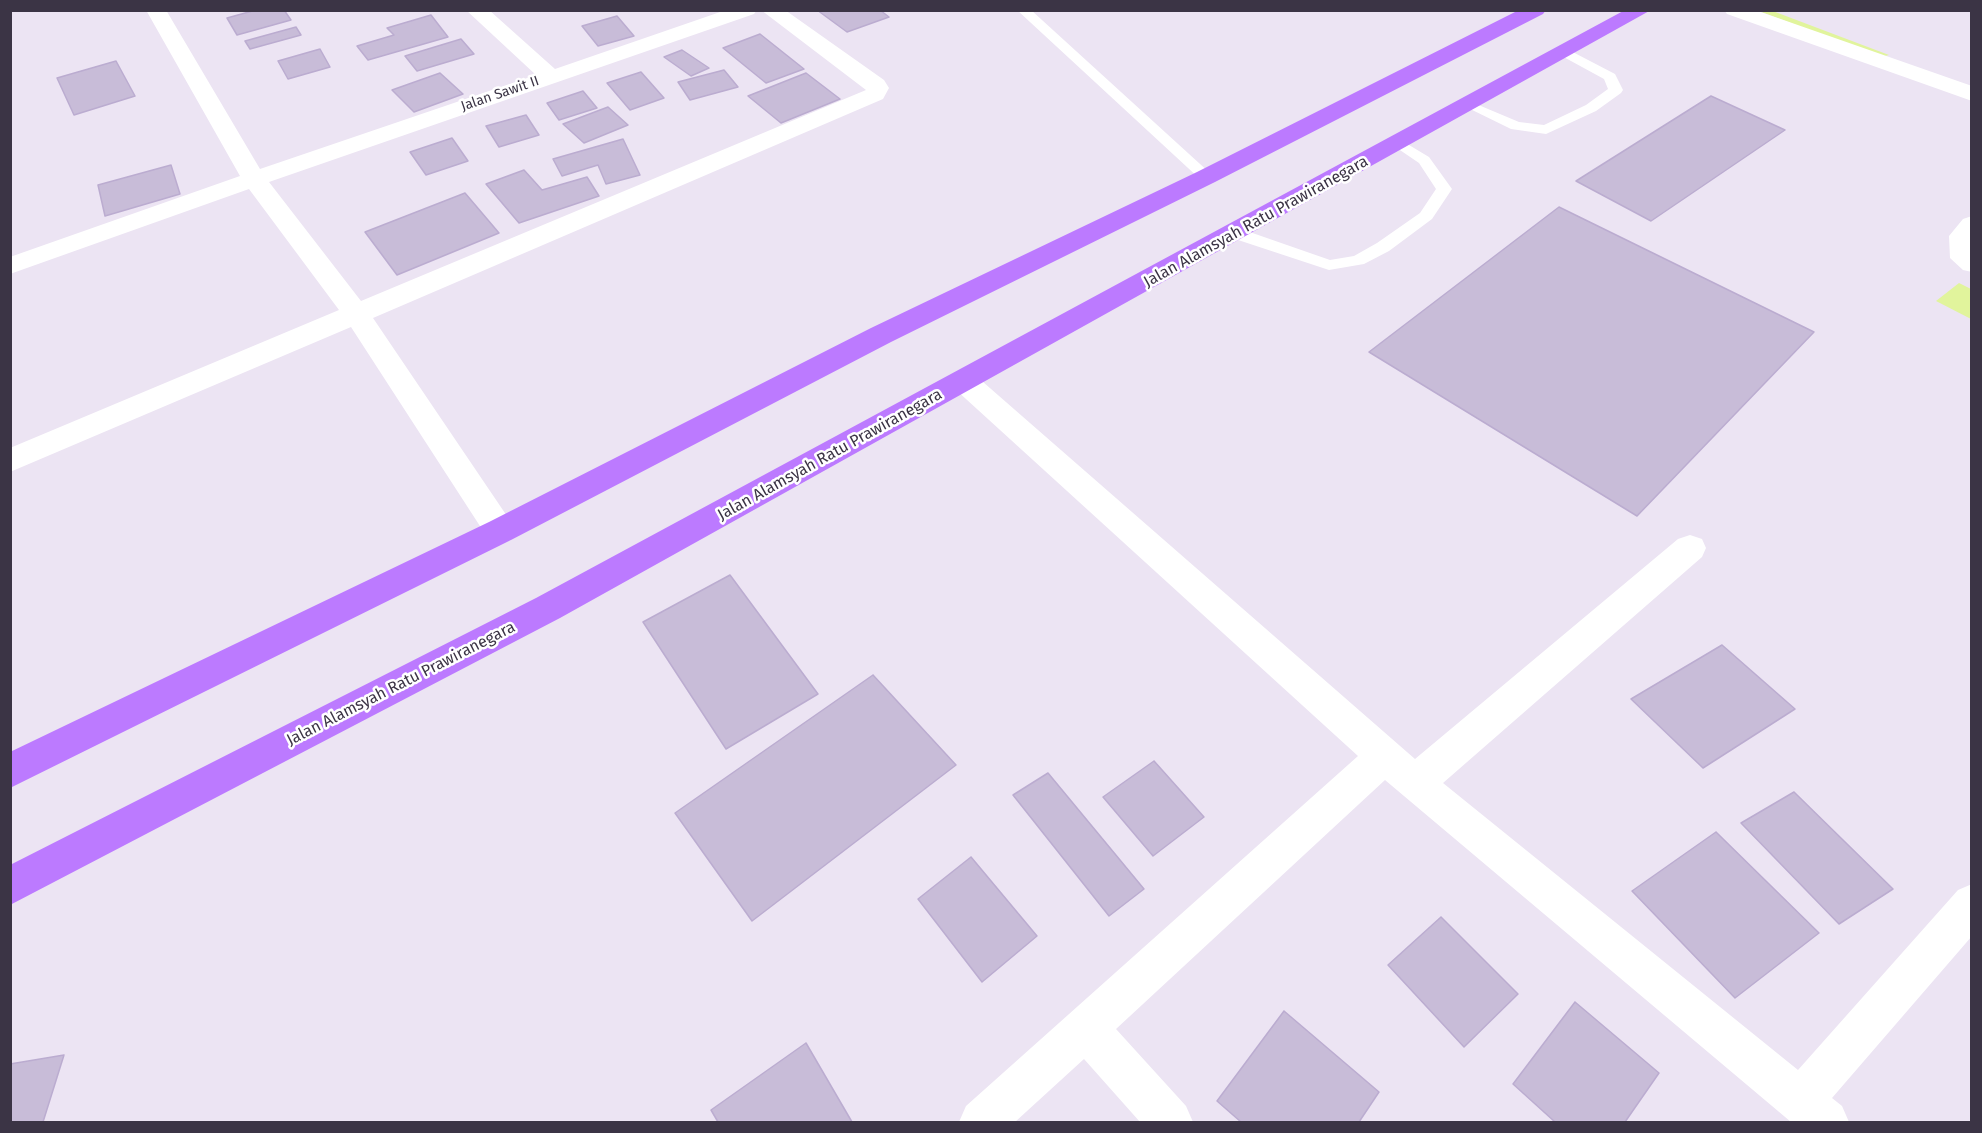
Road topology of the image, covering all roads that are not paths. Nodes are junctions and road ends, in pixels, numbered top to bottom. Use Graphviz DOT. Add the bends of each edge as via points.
graph roads {
  1 [pos="476,10"];
  2 [pos="747,10"];
  3 [pos="771,10"];
  4 [pos="1023,10"];
  5 [pos="1536,10"];
  6 [pos="1641,10"];
  7 [pos="1734,10"];
  8 [pos="161,11"];
  9 [pos="1564,52"];
  10 [pos="551,77"];
  11 [pos="1971,94"];
  12 [pos="1469,105"];
  13 [pos="1399,143"];
  14 [pos="1206,177"];
  15 [pos="254,179"];
  16 [pos="1971,224"];
  17 [pos="1236,233"];
  18 [pos="1971,264"];
  19 [pos="10,266"];
  20 [pos="358,316"];
  21 [pos="964,382"];
  22 [pos="10,461"];
  23 [pos="500,531"];
  24 [pos="1690,548"];
  25 [pos="1385,756"];
  26 [pos="10,771"];
  27 [pos="1415,783"];
  28 [pos="10,886"];
  29 [pos="1971,904"];
  30 [pos="1085,1028"];
  31 [pos="1813,1112"];
  32 [pos="982,1122"];
  33 [pos="1170,1122"];
  1 -- 10 [label="street"];
  2 -- 10 [label="street, Jalan Sawit II"];
  3 -- 20 [label="street" via="876,85 875,94"];
  4 -- 14 [label="lane"];
  5 -- 14 [label="highway"];
  6 -- 9 [label="highway, Jalan Alamsyah Ratu Prawiranegara"];
  7 -- 11 [label="street"];
  8 -- 15 [label="street"];
  9 -- 12 [label="highway, Jalan Alamsyah Ratu Prawiranegara"];
  9 -- 12 [label="lane" via="1610,77 1616,90 1591,108 1546,130 1516,126"];
  10 -- 15 [label="street, Jalan Sawit II"];
  12 -- 13 [label="highway, Jalan Alamsyah Ratu Prawiranegara"];
  13 -- 17 [label="highway, Jalan Alamsyah Ratu Prawiranegara"];
  13 -- 17 [label="lane" via="1424,160 1444,189 1426,216 1383,247 1358,260 1329,265"];
  14 -- 23 [label="highway" via="881,335"];
  15 -- 19 [label="street, Jalan Sawit II"];
  15 -- 20 [label="street"];
  16 -- 18 [label="street" via="1962,236 1963,258"];
  17 -- 21 [label="highway, Jalan Alamsyah Ratu Prawiranegara"];
  20 -- 22 [label="street"];
  20 -- 23 [label="street"];
  21 -- 25 [label="street"];
  21 -- 28 [label="highway, Jalan Alamsyah Ratu Prawiranegara" via="548,608"];
  23 -- 26 [label="highway"];
  24 -- 27 [label="street"];
  25 -- 27 [label="street"];
  25 -- 30 [label="street"];
  27 -- 31 [label="street"];
  29 -- 31 [label="street"];
  30 -- 32 [label="street"];
  30 -- 33 [label="street"];
}
